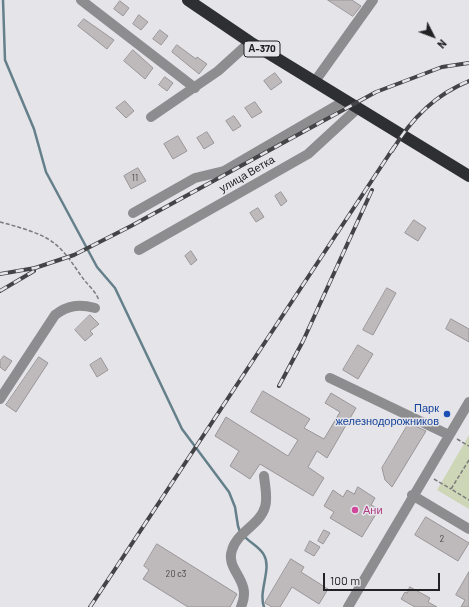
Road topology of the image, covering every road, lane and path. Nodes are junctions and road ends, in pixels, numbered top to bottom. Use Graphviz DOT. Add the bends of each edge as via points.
graph roads {
  1 [pos="81,0"];
  2 [pos="188,0"];
  3 [pos="201,0"];
  4 [pos="373,0"];
  5 [pos="250,42"];
  6 [pos="318,77"];
  7 [pos="194,88"];
  8 [pos="343,97"];
  9 [pos="358,108"];
  10 [pos="151,117"];
  11 [pos="469,176"];
  12 [pos="133,213"];
  13 [pos="0,222"];
  14 [pos="139,250"];
  15 [pos="95,308"];
  16 [pos="330,378"];
  17 [pos="0,399"];
  18 [pos="469,402"];
  19 [pos="449,434"];
  20 [pos="469,446"];
  21 [pos="469,460"];
  22 [pos="264,476"];
  23 [pos="434,479"];
  24 [pos="451,488"];
  25 [pos="412,495"];
  26 [pos="469,500"];
  27 [pos="469,529"];
  28 [pos="241,607"];
  29 [pos="348,607"];
  1 -- 7 [label="street"];
  2 -- 5 [label="highway, А-370"];
  3 -- 6 [label="highway, А-370"];
  4 -- 6 [label="street"];
  5 -- 7 [label="street" via="218,71"];
  5 -- 8 [label="highway, А-370"];
  6 -- 8 [label="highway, А-370"];
  7 -- 10 [label="street"];
  8 -- 9 [label="highway, А-370"];
  8 -- 12 [label="street, улица Ветка" via="224,171 195,178"];
  9 -- 11 [label="highway, А-370"];
  9 -- 14 [label="street, улица Ветка" via="308,154"];
  13 -- 15 [label="path" via="44,237 55,244 96,294 99,302"];
  15 -- 17 [label="street" via="76,305 55,315"];
  16 -- 19 [label="street"];
  18 -- 19 [label="street"];
  19 -- 20 [label="path"];
  19 -- 25 [label="street"];
  21 -- 24 [label="path"];
  22 -- 28 [label="street" via="265,508 234,545 231,556 245,591"];
  23 -- 24 [label="path"];
  24 -- 26 [label="path"];
  25 -- 27 [label="street"];
  25 -- 29 [label="street"];
}
